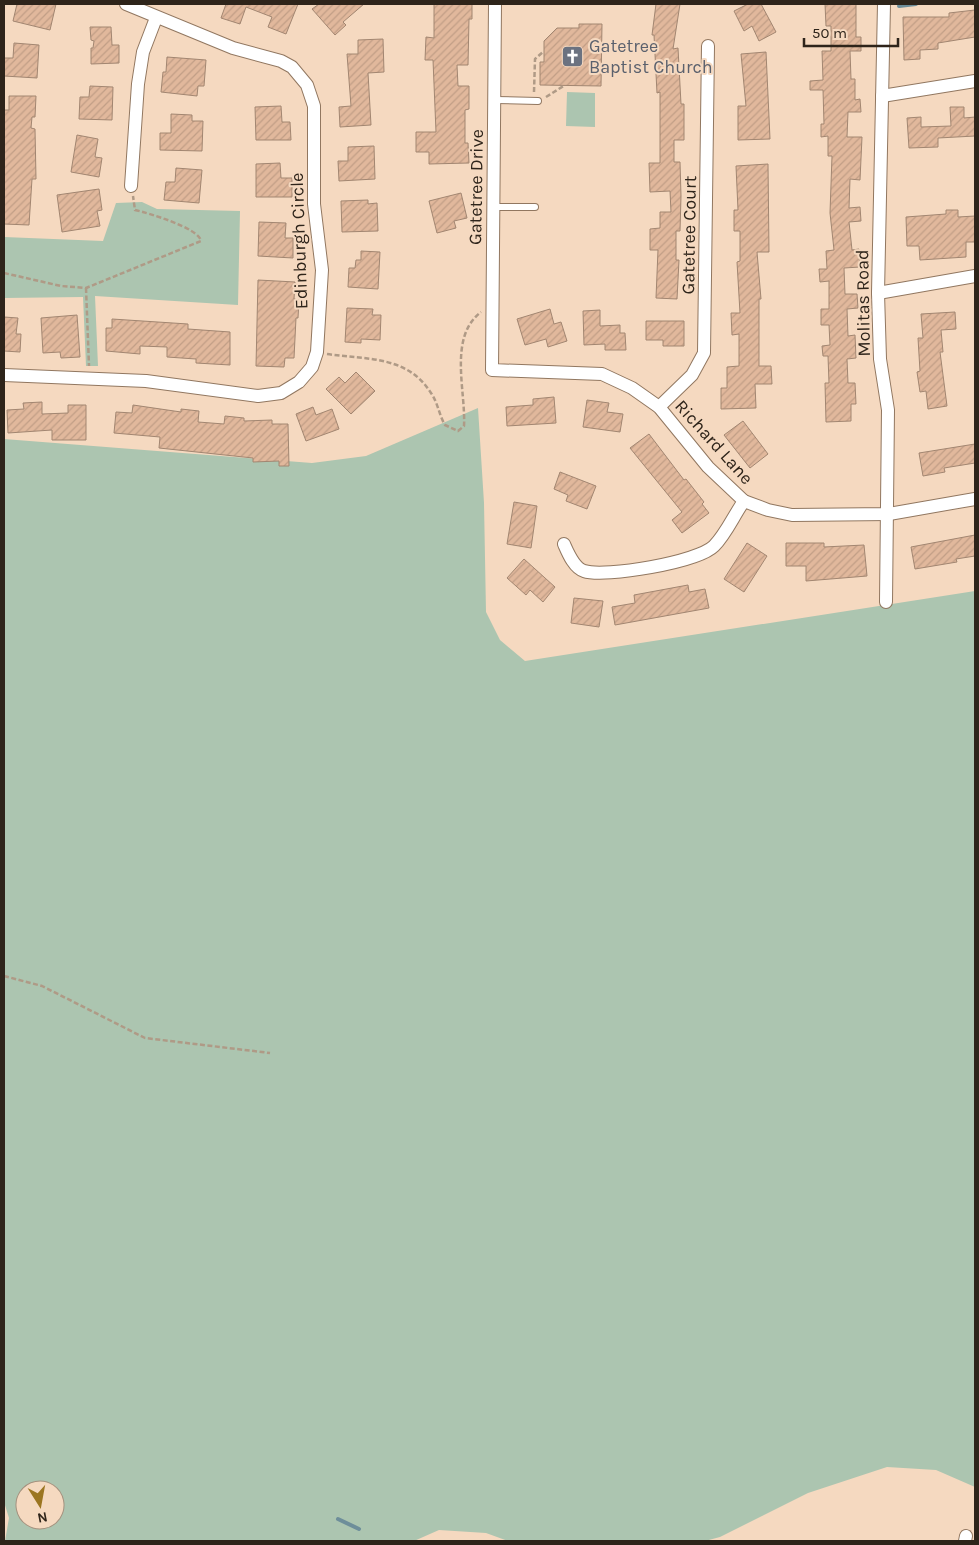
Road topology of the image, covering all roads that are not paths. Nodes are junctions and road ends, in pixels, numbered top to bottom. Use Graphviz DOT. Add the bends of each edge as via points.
graph roads {
  1 [pos="126,4"];
  2 [pos="495,4"];
  3 [pos="884,4"];
  4 [pos="156,18"];
  5 [pos="708,46"];
  6 [pos="975,81"];
  7 [pos="882,96"];
  8 [pos="495,100"];
  9 [pos="536,101"];
  10 [pos="131,186"];
  11 [pos="493,207"];
  12 [pos="535,207"];
  13 [pos="975,276"];
  14 [pos="878,293"];
  15 [pos="492,370"];
  16 [pos="4,375"];
  17 [pos="659,407"];
  18 [pos="975,499"];
  19 [pos="744,501"];
  20 [pos="888,514"];
  21 [pos="564,544"];
  22 [pos="886,602"];
  1 -- 4 [label="street, Edinburgh Circle"];
  2 -- 8 [label="street, Gatetree Drive"];
  3 -- 7 [label="street, Molitas Road"];
  4 -- 10 [label="street" via="143,52 138,84"];
  4 -- 16 [label="street, Edinburgh Circle" via="233,48 281,61 292,67 307,85 314,106 314,204 322,270 317,352 312,367 299,382 274,395 258,396 146,381"];
  5 -- 17 [label="street, Gatetree Court" via="704,353 692,375"];
  6 -- 7 [label="street"];
  7 -- 14 [label="street, Molitas Road"];
  8 -- 9 [label="lane"];
  8 -- 11 [label="street, Gatetree Drive"];
  11 -- 12 [label="lane"];
  11 -- 15 [label="street, Gatetree Drive"];
  13 -- 14 [label="street"];
  14 -- 20 [label="street, Molitas Road" via="880,359 888,410"];
  15 -- 17 [label="street, Richard Lane" via="602,374 632,388"];
  17 -- 19 [label="street, Richard Lane" via="708,467"];
  18 -- 20 [label="street, Richard Lane"];
  19 -- 20 [label="street, Richard Lane" via="792,515"];
  19 -- 21 [label="street" via="714,546 686,559 601,574 582,571"];
  20 -- 22 [label="street, Molitas Road"];
}
